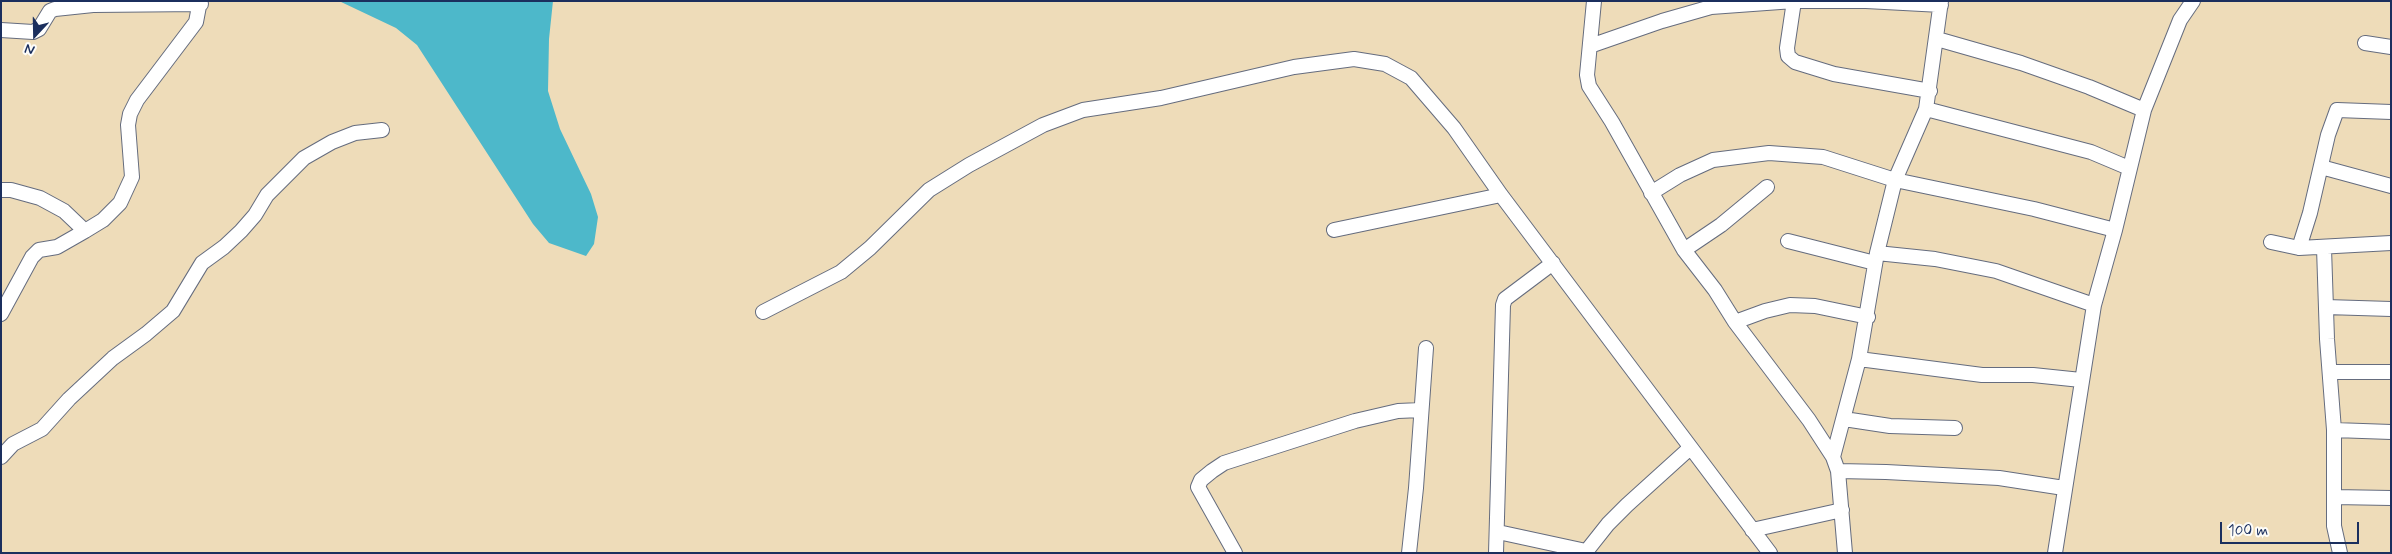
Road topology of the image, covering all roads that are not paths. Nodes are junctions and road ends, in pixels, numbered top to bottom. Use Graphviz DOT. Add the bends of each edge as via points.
graph roads {
  1 [pos="1594,1"];
  2 [pos="1794,1"];
  3 [pos="2193,1"];
  4 [pos="200,3"];
  5 [pos="1941,3"];
  6 [pos="1,30"];
  7 [pos="1936,39"];
  8 [pos="2365,42"];
  9 [pos="1590,46"];
  10 [pos="2391,47"];
  11 [pos="1930,91"];
  12 [pos="1926,109"];
  13 [pos="2144,110"];
  14 [pos="2391,112"];
  15 [pos="382,130"];
  16 [pos="2321,167"];
  17 [pos="2130,168"];
  18 [pos="1895,180"];
  19 [pos="2391,186"];
  20 [pos="1767,187"];
  21 [pos="1,190"];
  22 [pos="1651,193"];
  23 [pos="1501,195"];
  24 [pos="1334,230"];
  25 [pos="2115,230"];
  26 [pos="85,231"];
  27 [pos="1788,240"];
  28 [pos="2271,242"];
  29 [pos="2391,243"];
  30 [pos="2299,248"];
  31 [pos="2324,248"];
  32 [pos="1684,250"];
  33 [pos="1876,258"];
  34 [pos="1553,263"];
  35 [pos="2094,305"];
  36 [pos="2326,307"];
  37 [pos="2391,309"];
  38 [pos="763,312"];
  39 [pos="1,314"];
  40 [pos="1868,317"];
  41 [pos="1735,322"];
  42 [pos="1426,348"];
  43 [pos="1860,359"];
  44 [pos="2330,372"];
  45 [pos="2391,372"];
  46 [pos="2081,380"];
  47 [pos="1421,410"];
  48 [pos="1844,419"];
  49 [pos="1955,428"];
  50 [pos="2334,430"];
  51 [pos="2391,432"];
  52 [pos="1690,448"];
  53 [pos="1,457"];
  54 [pos="1833,457"];
  55 [pos="1838,472"];
  56 [pos="2064,488"];
  57 [pos="2334,497"];
  58 [pos="2391,498"];
  59 [pos="1842,510"];
  60 [pos="1752,530"];
  61 [pos="1498,532"];
  62 [pos="1586,552"];
  63 [pos="1235,553"];
  64 [pos="1409,553"];
  65 [pos="1496,553"];
  66 [pos="1770,553"];
  67 [pos="1846,553"];
  68 [pos="2055,553"];
  69 [pos="2340,553"];
  1 -- 9 [label="street"];
  2 -- 5 [label="street"];
  2 -- 9 [label="street" via="1711,7"];
  2 -- 11 [label="street" via="1787,48 1788,56 1795,62 1834,74"];
  3 -- 13 [label="street" via="2180,20"];
  4 -- 6 [label="street" via="54,9 50,10 39,29 32,32"];
  4 -- 26 [label="street" via="196,22 130,114 132,177 120,203"];
  5 -- 7 [label="street"];
  7 -- 11 [label="street"];
  7 -- 13 [label="street" via="2021,63"];
  8 -- 10 [label="street"];
  9 -- 22 [label="street" via="1589,86"];
  11 -- 12 [label="street"];
  12 -- 17 [label="street" via="2091,152"];
  12 -- 18 [label="street"];
  13 -- 17 [label="street"];
  14 -- 16 [label="street" via="2337,110"];
  15 -- 53 [label="street" via="332,142 304,158 267,195 241,231 202,263 173,311 113,358 69,398 42,429 13,444"];
  16 -- 19 [label="street"];
  16 -- 30 [label="street"];
  17 -- 25 [label="street"];
  18 -- 22 [label="street" via="1823,157 1769,154 1707,162"];
  18 -- 25 [label="street" via="2034,209"];
  18 -- 33 [label="street"];
  20 -- 32 [label="street"];
  21 -- 26 [label="street" via="40,198 64,211"];
  22 -- 32 [label="street"];
  23 -- 24 [label="street"];
  23 -- 34 [label="street"];
  23 -- 38 [label="street" via="1454,128 1411,78 1385,64 1354,59 1294,67 1161,98 1082,110 1043,125 930,190 840,272"];
  25 -- 35 [label="street"];
  26 -- 39 [label="street" via="57,247 39,250"];
  27 -- 33 [label="street"];
  28 -- 30 [label="street"];
  29 -- 31 [label="street"];
  30 -- 31 [label="street"];
  31 -- 36 [label="street"];
  32 -- 41 [label="street"];
  33 -- 35 [label="street" via="1935,259 1996,270"];
  33 -- 40 [label="street"];
  34 -- 52 [label="street"];
  34 -- 61 [label="street" via="1510,295 1503,305"];
  35 -- 46 [label="street"];
  36 -- 37 [label="street"];
  36 -- 44 [label="street"];
  40 -- 41 [label="street" via="1815,306 1790,305"];
  40 -- 43 [label="street"];
  41 -- 54 [label="street"];
  42 -- 47 [label="street"];
  43 -- 46 [label="street" via="1982,375 2034,375"];
  43 -- 48 [label="street"];
  44 -- 45 [label="street"];
  44 -- 50 [label="street"];
  46 -- 56 [label="street"];
  47 -- 63 [label="street" via="1398,411 1355,421 1224,463 1212,471 1198,487"];
  47 -- 64 [label="street"];
  48 -- 49 [label="street" via="1890,426"];
  48 -- 54 [label="street"];
  50 -- 51 [label="street"];
  50 -- 57 [label="street"];
  52 -- 60 [label="street"];
  52 -- 62 [label="street" via="1628,505"];
  54 -- 55 [label="street"];
  55 -- 56 [label="street" via="1998,478"];
  55 -- 59 [label="street"];
  56 -- 68 [label="street"];
  57 -- 58 [label="street"];
  57 -- 69 [label="street" via="2334,526"];
  59 -- 60 [label="street"];
  59 -- 67 [label="street"];
  60 -- 66 [label="street"];
  61 -- 62 [label="street"];
  61 -- 65 [label="street"];
}
